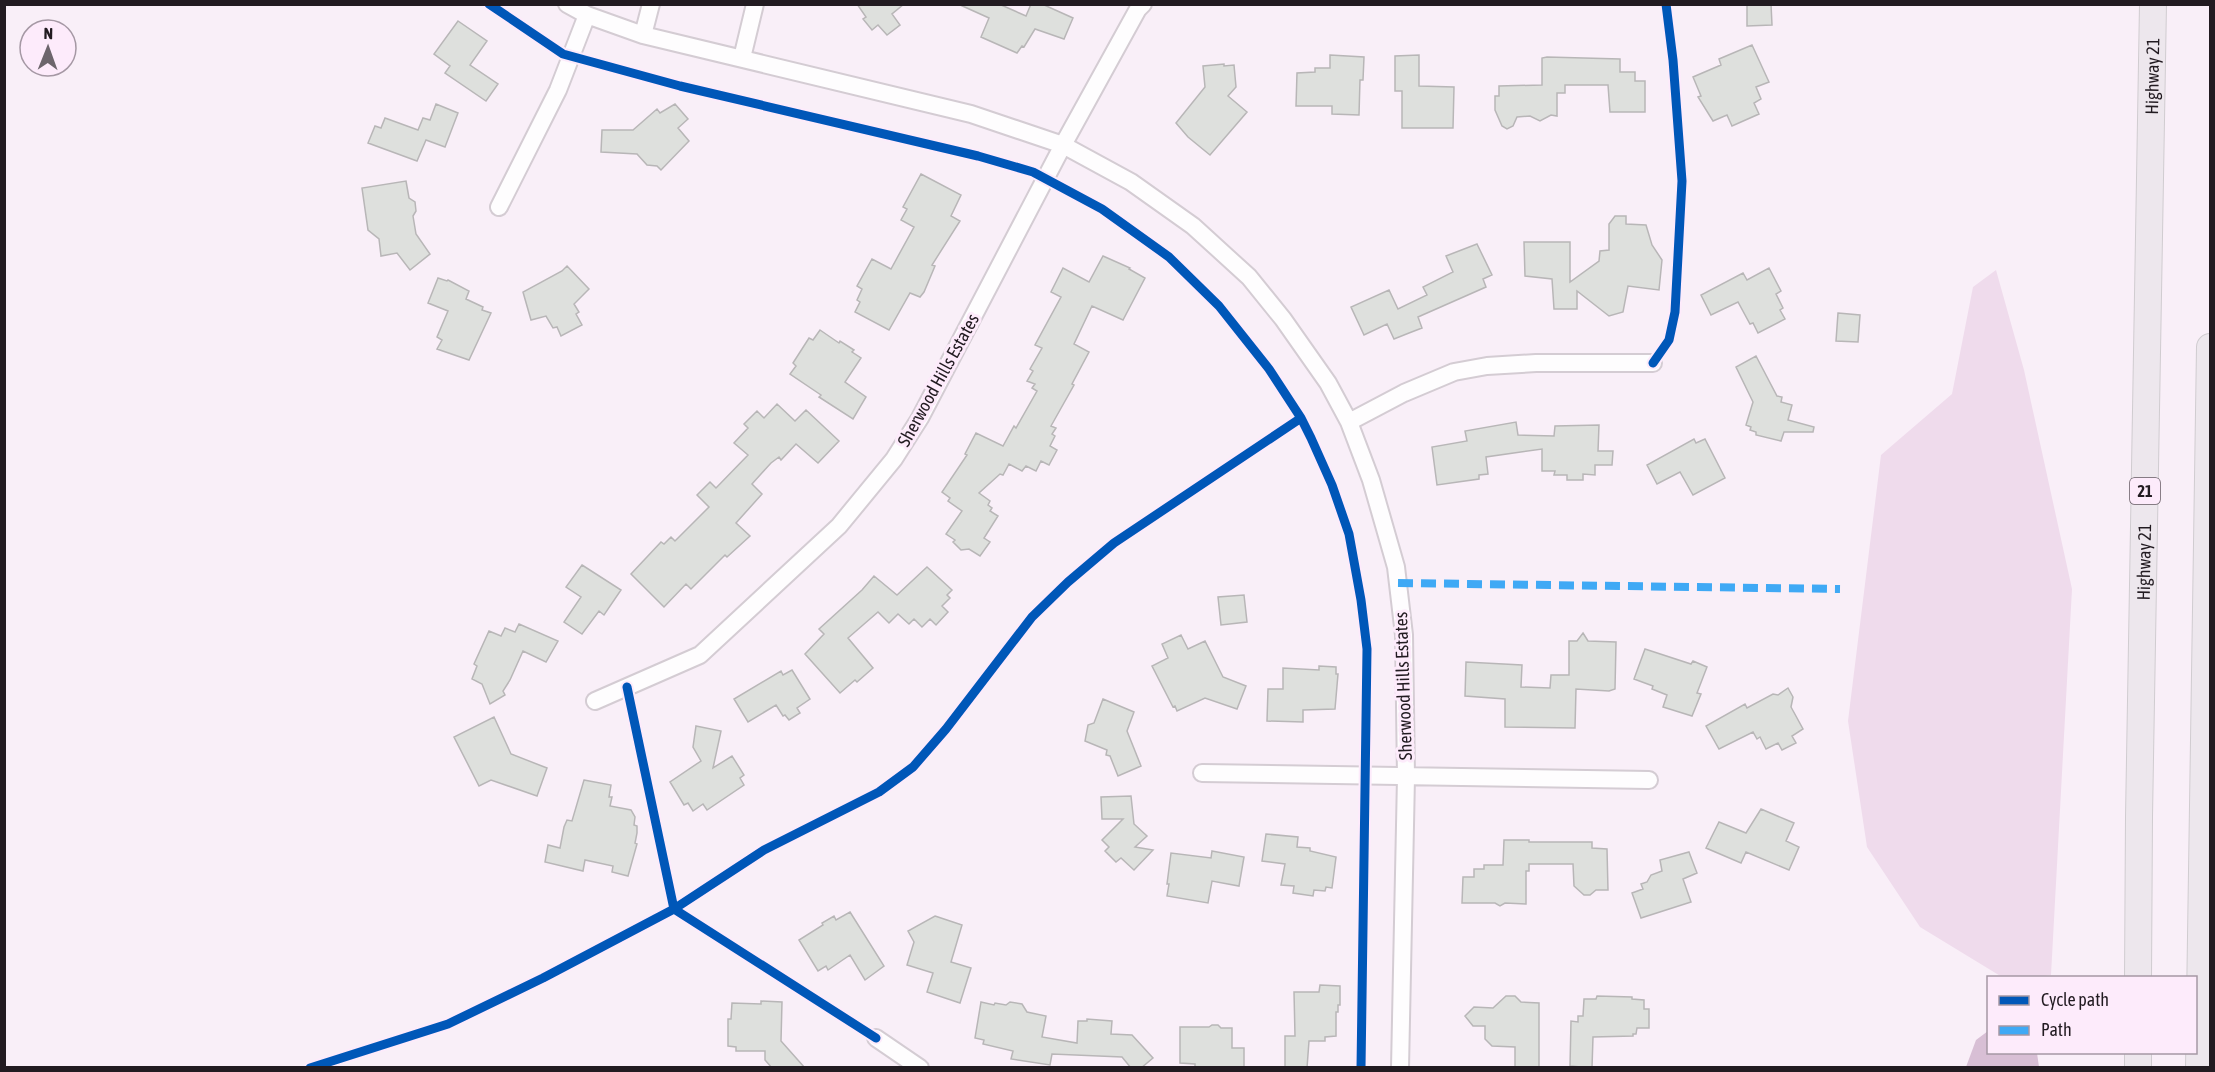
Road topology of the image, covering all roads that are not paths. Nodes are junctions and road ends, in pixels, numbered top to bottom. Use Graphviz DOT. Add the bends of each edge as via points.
graph roads {
  1 [pos="567,4"];
  2 [pos="651,4"];
  3 [pos="755,4"];
  4 [pos="1143,4"];
  5 [pos="2153,4"];
  6 [pos="587,15"];
  7 [pos="643,35"];
  8 [pos="742,58"];
  9 [pos="1063,145"];
  10 [pos="499,207"];
  11 [pos="2211,347"];
  12 [pos="1653,363"];
  13 [pos="1349,422"];
  14 [pos="595,701"];
  15 [pos="1202,773"];
  16 [pos="1406,777"];
  17 [pos="1649,780"];
  18 [pos="2138,976"];
  19 [pos="876,1038"];
  20 [pos="920,1068"];
  21 [pos="1400,1068"];
  22 [pos="2199,1068"];
  1 -- 6 [label="street, Sherwood Hills Estates"];
  2 -- 7 [label="street"];
  3 -- 8 [label="street"];
  4 -- 9 [label="street, Sherwood Hills Estates"];
  5 -- 18 [label="main road, Highway 21 / 21"];
  6 -- 7 [label="street, Sherwood Hills Estates"];
  6 -- 10 [label="street" via="558,90"];
  7 -- 8 [label="street, Sherwood Hills Estates"];
  8 -- 9 [label="street, Sherwood Hills Estates" via="971,114"];
  9 -- 13 [label="street, Sherwood Hills Estates" via="1131,182 1193,226 1249,277 1328,383"];
  9 -- 14 [label="street, Sherwood Hills Estates" via="920,418 894,459 839,526 700,655"];
  11 -- 22 [label="main road"];
  12 -- 13 [label="street" via="1536,363 1454,372"];
  13 -- 16 [label="street, Sherwood Hills Estates" via="1371,480 1396,567 1404,635"];
  15 -- 16 [label="street, Sherwood Hills Estates"];
  16 -- 17 [label="street, Sherwood Hills Estates"];
  16 -- 21 [label="street, Sherwood Hills Estates"];
  19 -- 20 [label="street"];
}
